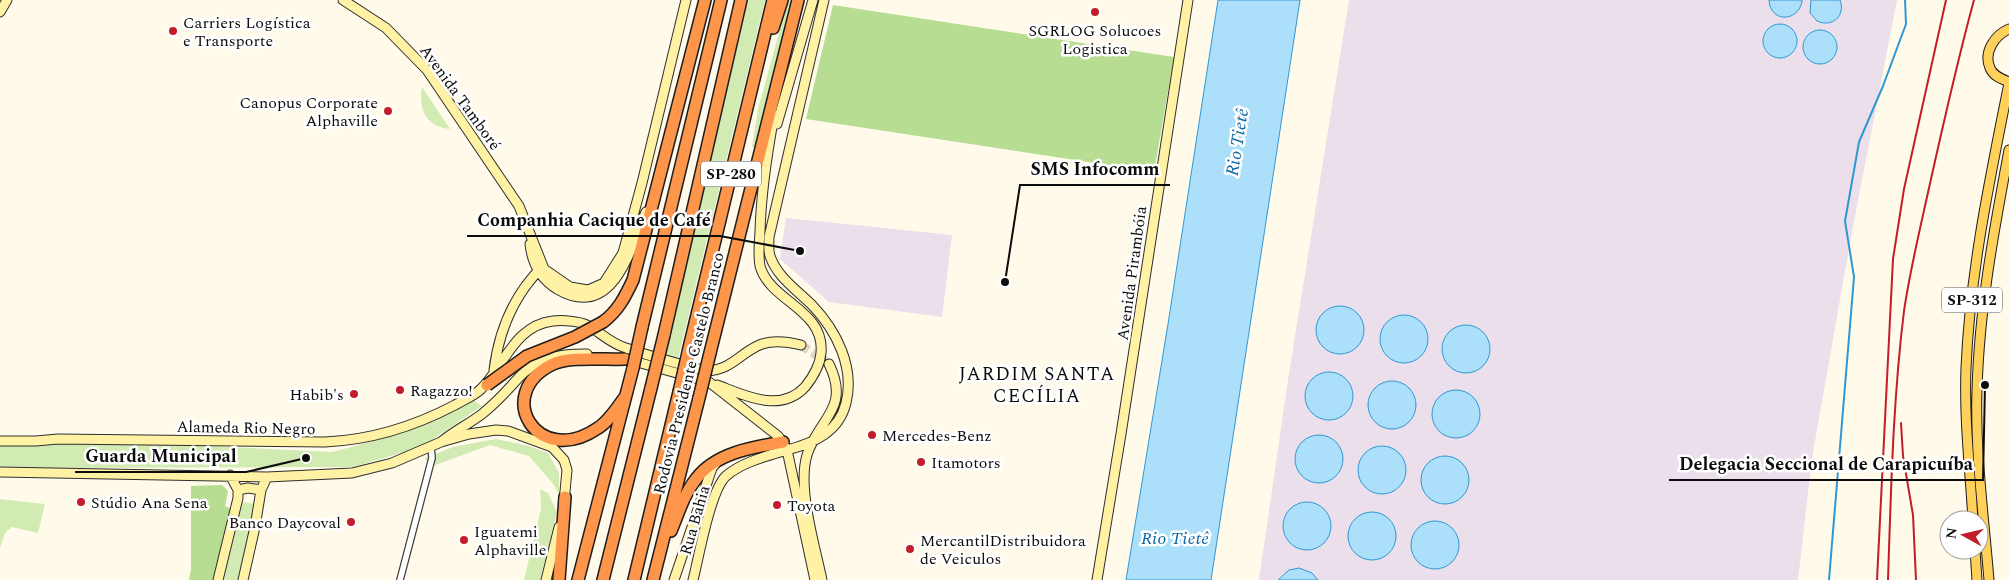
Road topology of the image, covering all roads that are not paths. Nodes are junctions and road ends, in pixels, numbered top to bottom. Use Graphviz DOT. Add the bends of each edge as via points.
graph roads {
  1 [pos="7,0"];
  2 [pos="343,0"];
  3 [pos="686,0"];
  4 [pos="705,0"];
  5 [pos="721,0"];
  6 [pos="741,0"];
  7 [pos="773,0"];
  8 [pos="782,0"];
  9 [pos="798,0"];
  10 [pos="813,0"];
  11 [pos="824,0"];
  12 [pos="1188,0"];
  13 [pos="0,11"];
  14 [pos="2009,28"];
  15 [pos="786,48"];
  16 [pos="2009,83"];
  17 [pos="747,108"];
  18 [pos="2009,150"];
  19 [pos="766,166"];
  20 [pos="655,193"];
  21 [pos="540,269"];
  22 [pos="801,345"];
  23 [pos="625,359"];
  24 [pos="829,364"];
  25 [pos="494,372"];
  26 [pos="709,382"];
  27 [pos="484,387"];
  28 [pos="626,392"];
  29 [pos="0,440"];
  30 [pos="441,442"];
  31 [pos="812,442"];
  32 [pos="785,446"];
  33 [pos="430,447"];
  34 [pos="718,460"];
  35 [pos="791,470"];
  36 [pos="0,472"];
  37 [pos="804,473"];
  38 [pos="230,475"];
  39 [pos="267,477"];
  40 [pos="238,490"];
  41 [pos="261,490"];
  42 [pos="565,497"];
  43 [pos="1972,510"];
  44 [pos="658,560"];
  45 [pos="1976,560"];
  46 [pos="218,580"];
  47 [pos="243,580"];
  48 [pos="400,580"];
  49 [pos="546,580"];
  50 [pos="559,580"];
  51 [pos="578,580"];
  52 [pos="603,580"];
  53 [pos="634,580"];
  54 [pos="653,580"];
  55 [pos="674,580"];
  56 [pos="693,580"];
  57 [pos="815,580"];
  58 [pos="822,580"];
  59 [pos="1097,580"];
  60 [pos="1977,580"];
  61 [pos="1989,580"];
  1 -- 13 [label="main road"];
  2 -- 21 [label="main road, Avenida Tamboré" via="386,28 427,70 518,206"];
  3 -- 21 [label="main road" via="623,253 604,283 588,290 570,287"];
  4 -- 20 [label="highway"];
  5 -- 28 [label="highway, bridge"];
  6 -- 52 [label="highway, Rodovia Presidente Castelo Branco / SP-280, bridge" via="664,335"];
  7 -- 17 [label="highway, Rodovia Presidente Castelo Branco / SP-280"];
  8 -- 17 [label="highway"];
  9 -- 15 [label="highway, Rodovia Presidente Castelo Branco"];
  10 -- 19 [label="main road"];
  11 -- 31 [label="main road, Rua Bahia" via="769,237 769,254 775,266 828,325 845,362 848,390 844,410 836,425"];
  12 -- 59 [label="main road, Avenida Pirambóia"];
  14 -- 16 [label="main road" via="1993,41 1989,58 1994,74"];
  15 -- 19 [label="main road"];
  15 -- 44 [label="highway, Rodovia Presidente Castelo Branco, bridge"];
  16 -- 43 [label="main road, SP-312" via="1980,229 1966,366"];
  17 -- 53 [label="highway, Rodovia Presidente Castelo Branco / SP-280, bridge"];
  18 -- 61 [label="main road, SP-312" via="1989,261 1977,392"];
  19 -- 26 [label="main road" via="760,221 761,267 771,284 811,321 820,336 820,358 812,378 803,389 776,400 760,401"];
  20 -- 21 [label="main road" via="627,260 613,282 602,292 588,296 567,294 552,286"];
  20 -- 27 [label="highway, bridge" via="633,280 614,314 580,335 527,356"];
  21 -- 25 [label="main road" via="510,310 500,336"];
  22 -- 25 [label="main road" via="768,342 750,350 727,367 706,371 624,348 586,325 552,321 523,335"];
  23 -- 26 [label="main road"];
  23 -- 28 [label="highway" via="573,360 554,364 532,379 524,405 526,416 530,426 539,433 549,438 570,440 598,428"];
  23 -- 30 [label="main road" via="565,353 542,360 523,372 482,414"];
  24 -- 31 [label="main road" via="837,384 835,404"];
  25 -- 27 [label="main road"];
  26 -- 32 [label="main road"];
  27 -- 29 [label="main road, Alameda Rio Negro" via="448,409 409,425 345,441"];
  28 -- 51 [label="highway"];
  30 -- 33 [label="main road"];
  30 -- 42 [label="main road" via="483,431 508,431 552,447 564,460 567,470"];
  31 -- 32 [label="main road, Rua Bahia"];
  31 -- 37 [label="main road"];
  32 -- 34 [label="highway" via="758,447"];
  32 -- 35 [label="main road"];
  32 -- 56 [label="main road, Rua Bahia" via="738,469 721,482"];
  33 -- 39 [label="main road" via="400,461 366,471"];
  33 -- 48 [label="street" via="432,458"];
  34 -- 44 [label="highway" via="705,469 689,490"];
  34 -- 55 [label="main road" via="712,468"];
  35 -- 37 [label="main road"];
  35 -- 57 [label="main road"];
  36 -- 38 [label="main road"];
  37 -- 58 [label="main road"];
  38 -- 39 [label="main road"];
  38 -- 40 [label="main road"];
  39 -- 41 [label="main road"];
  40 -- 41 [label="main road"];
  40 -- 46 [label="main road"];
  41 -- 47 [label="main road"];
  42 -- 49 [label="main road"];
  42 -- 50 [label="highway"];
  44 -- 54 [label="highway, Rodovia Presidente Castelo Branco"];
  45 -- 60 [label="main road"];
}
